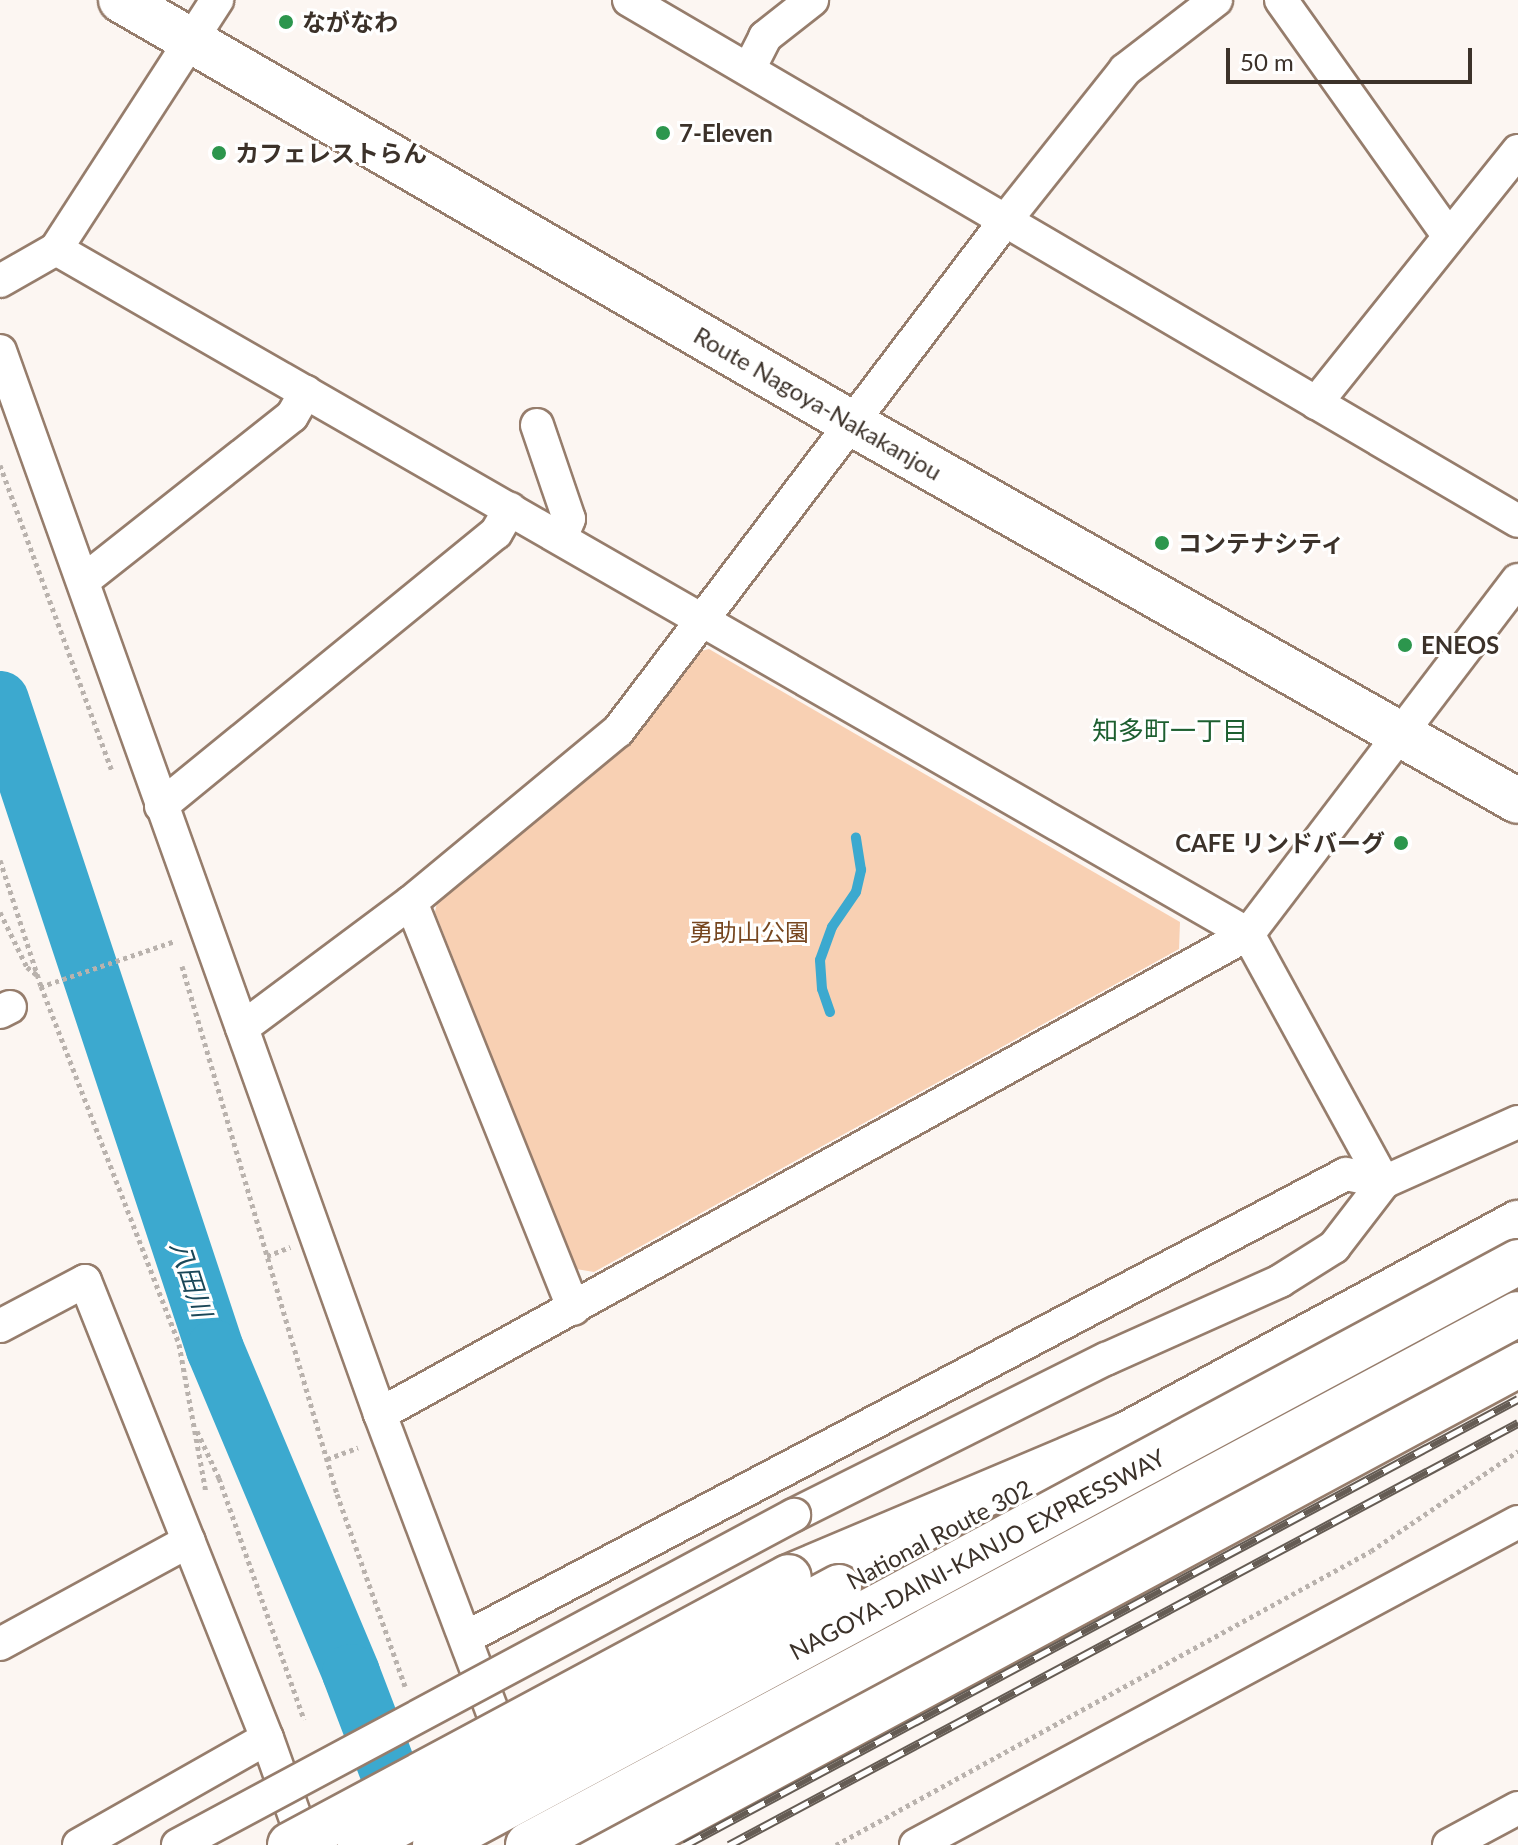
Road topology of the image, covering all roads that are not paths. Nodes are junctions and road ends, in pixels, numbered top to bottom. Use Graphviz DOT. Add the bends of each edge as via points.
graph roads {
  1 [pos="121,0"];
  2 [pos="217,0"];
  3 [pos="629,0"];
  4 [pos="812,0"];
  5 [pos="1216,0"];
  6 [pos="1281,0"];
  7 [pos="192,39"];
  8 [pos="749,69"];
  9 [pos="1518,151"];
  10 [pos="1005,221"];
  11 [pos="1448,235"];
  12 [pos="56,249"];
  13 [pos="0,281"];
  14 [pos="0,351"];
  15 [pos="306,392"];
  16 [pos="1316,403"];
  17 [pos="853,424"];
  18 [pos="537,425"];
  19 [pos="510,509"];
  20 [pos="1518,521"];
  21 [pos="561,538"];
  22 [pos="1518,580"];
  23 [pos="83,581"];
  24 [pos="704,620"];
  25 [pos="1399,735"];
  26 [pos="1518,801"];
  27 [pos="161,806"];
  28 [pos="411,902"];
  29 [pos="1248,934"];
  30 [pos="242,1028"];
  31 [pos="1518,1122"];
  32 [pos="1484,1137"];
  33 [pos="1518,1140"];
  34 [pos="1384,1182"];
  35 [pos="1518,1223"];
  36 [pos="1518,1262"];
  37 [pos="574,1309"];
  38 [pos="1518,1314"];
  39 [pos="0,1326"];
  40 [pos="1518,1342"];
  41 [pos="1518,1365"];
  42 [pos="380,1414"];
  43 [pos="1128,1434"];
  44 [pos="1518,1522"];
  45 [pos="189,1541"];
  46 [pos="467,1637"];
  47 [pos="0,1644"];
  48 [pos="849,1714"];
  49 [pos="267,1738"];
  50 [pos="1518,1808"];
  51 [pos="924,1843"];
  52 [pos="79,1845"];
  53 [pos="178,1845"];
  54 [pos="290,1845"];
  55 [pos="305,1845"];
  56 [pos="360,1845"];
  57 [pos="435,1845"];
  58 [pos="528,1845"];
  59 [pos="542,1845"];
  60 [pos="580,1845"];
  61 [pos="628,1845"];
  62 [pos="1449,1845"];
  1 -- 7 [label="main road, Route Nagoya-Nakakanjou"];
  2 -- 7 [label="street"];
  3 -- 8 [label="street"];
  4 -- 8 [label="street" via="765,37"];
  5 -- 10 [label="street" via="1125,70"];
  6 -- 11 [label="street"];
  7 -- 12 [label="street"];
  7 -- 17 [label="main road, Route Nagoya-Nakakanjou"];
  8 -- 10 [label="street"];
  9 -- 11 [label="street"];
  10 -- 16 [label="street"];
  10 -- 17 [label="street"];
  11 -- 16 [label="street"];
  12 -- 13 [label="street"];
  12 -- 15 [label="street"];
  14 -- 23 [label="street"];
  15 -- 19 [label="street"];
  15 -- 23 [label="street" via="292,416"];
  16 -- 20 [label="street"];
  17 -- 24 [label="street"];
  17 -- 25 [label="main road, Route Nagoya-Nakakanjou"];
  18 -- 21 [label="street" via="569,519"];
  19 -- 21 [label="street"];
  19 -- 27 [label="street" via="496,533"];
  21 -- 24 [label="street"];
  22 -- 25 [label="street"];
  23 -- 27 [label="street"];
  24 -- 28 [label="street" via="618,731"];
  24 -- 29 [label="street"];
  25 -- 26 [label="main road, Route Nagoya-Nakakanjou"];
  25 -- 29 [label="street"];
  27 -- 30 [label="street"];
  28 -- 30 [label="street"];
  28 -- 37 [label="street"];
  29 -- 34 [label="street"];
  29 -- 37 [label="street"];
  30 -- 42 [label="street"];
  31 -- 32 [label="street"];
  32 -- 33 [label="street"];
  32 -- 34 [label="street"];
  34 -- 46 [label="street" via="1346,1174"];
  34 -- 53 [label="street, bridge" via="1358,1220 1312,1264 1052,1385 794,1515"];
  35 -- 43 [label="main road, National Route 302"];
  36 -- 57 [label="main road, NAGOYA-DAINI-KANJO EXPRESSWAY, bridge"];
  37 -- 42 [label="street"];
  38 -- 58 [label="main road, NAGOYA-DAINI-KANJO EXPRESSWAY, bridge"];
  39 -- 45 [label="street" via="85,1281"];
  40 -- 48 [label="main road"];
  41 -- 48 [label="main road"];
  42 -- 46 [label="street"];
  43 -- 54 [label="main road, bridge" via="789,1577"];
  43 -- 56 [label="main road, National Route 302, bridge"];
  44 -- 51 [label="street"];
  45 -- 47 [label="street"];
  45 -- 49 [label="street"];
  46 -- 59 [label="street"];
  48 -- 60 [label="main road"];
  48 -- 61 [label="main road"];
  49 -- 52 [label="street"];
  49 -- 55 [label="street"];
  50 -- 62 [label="street"];
}
